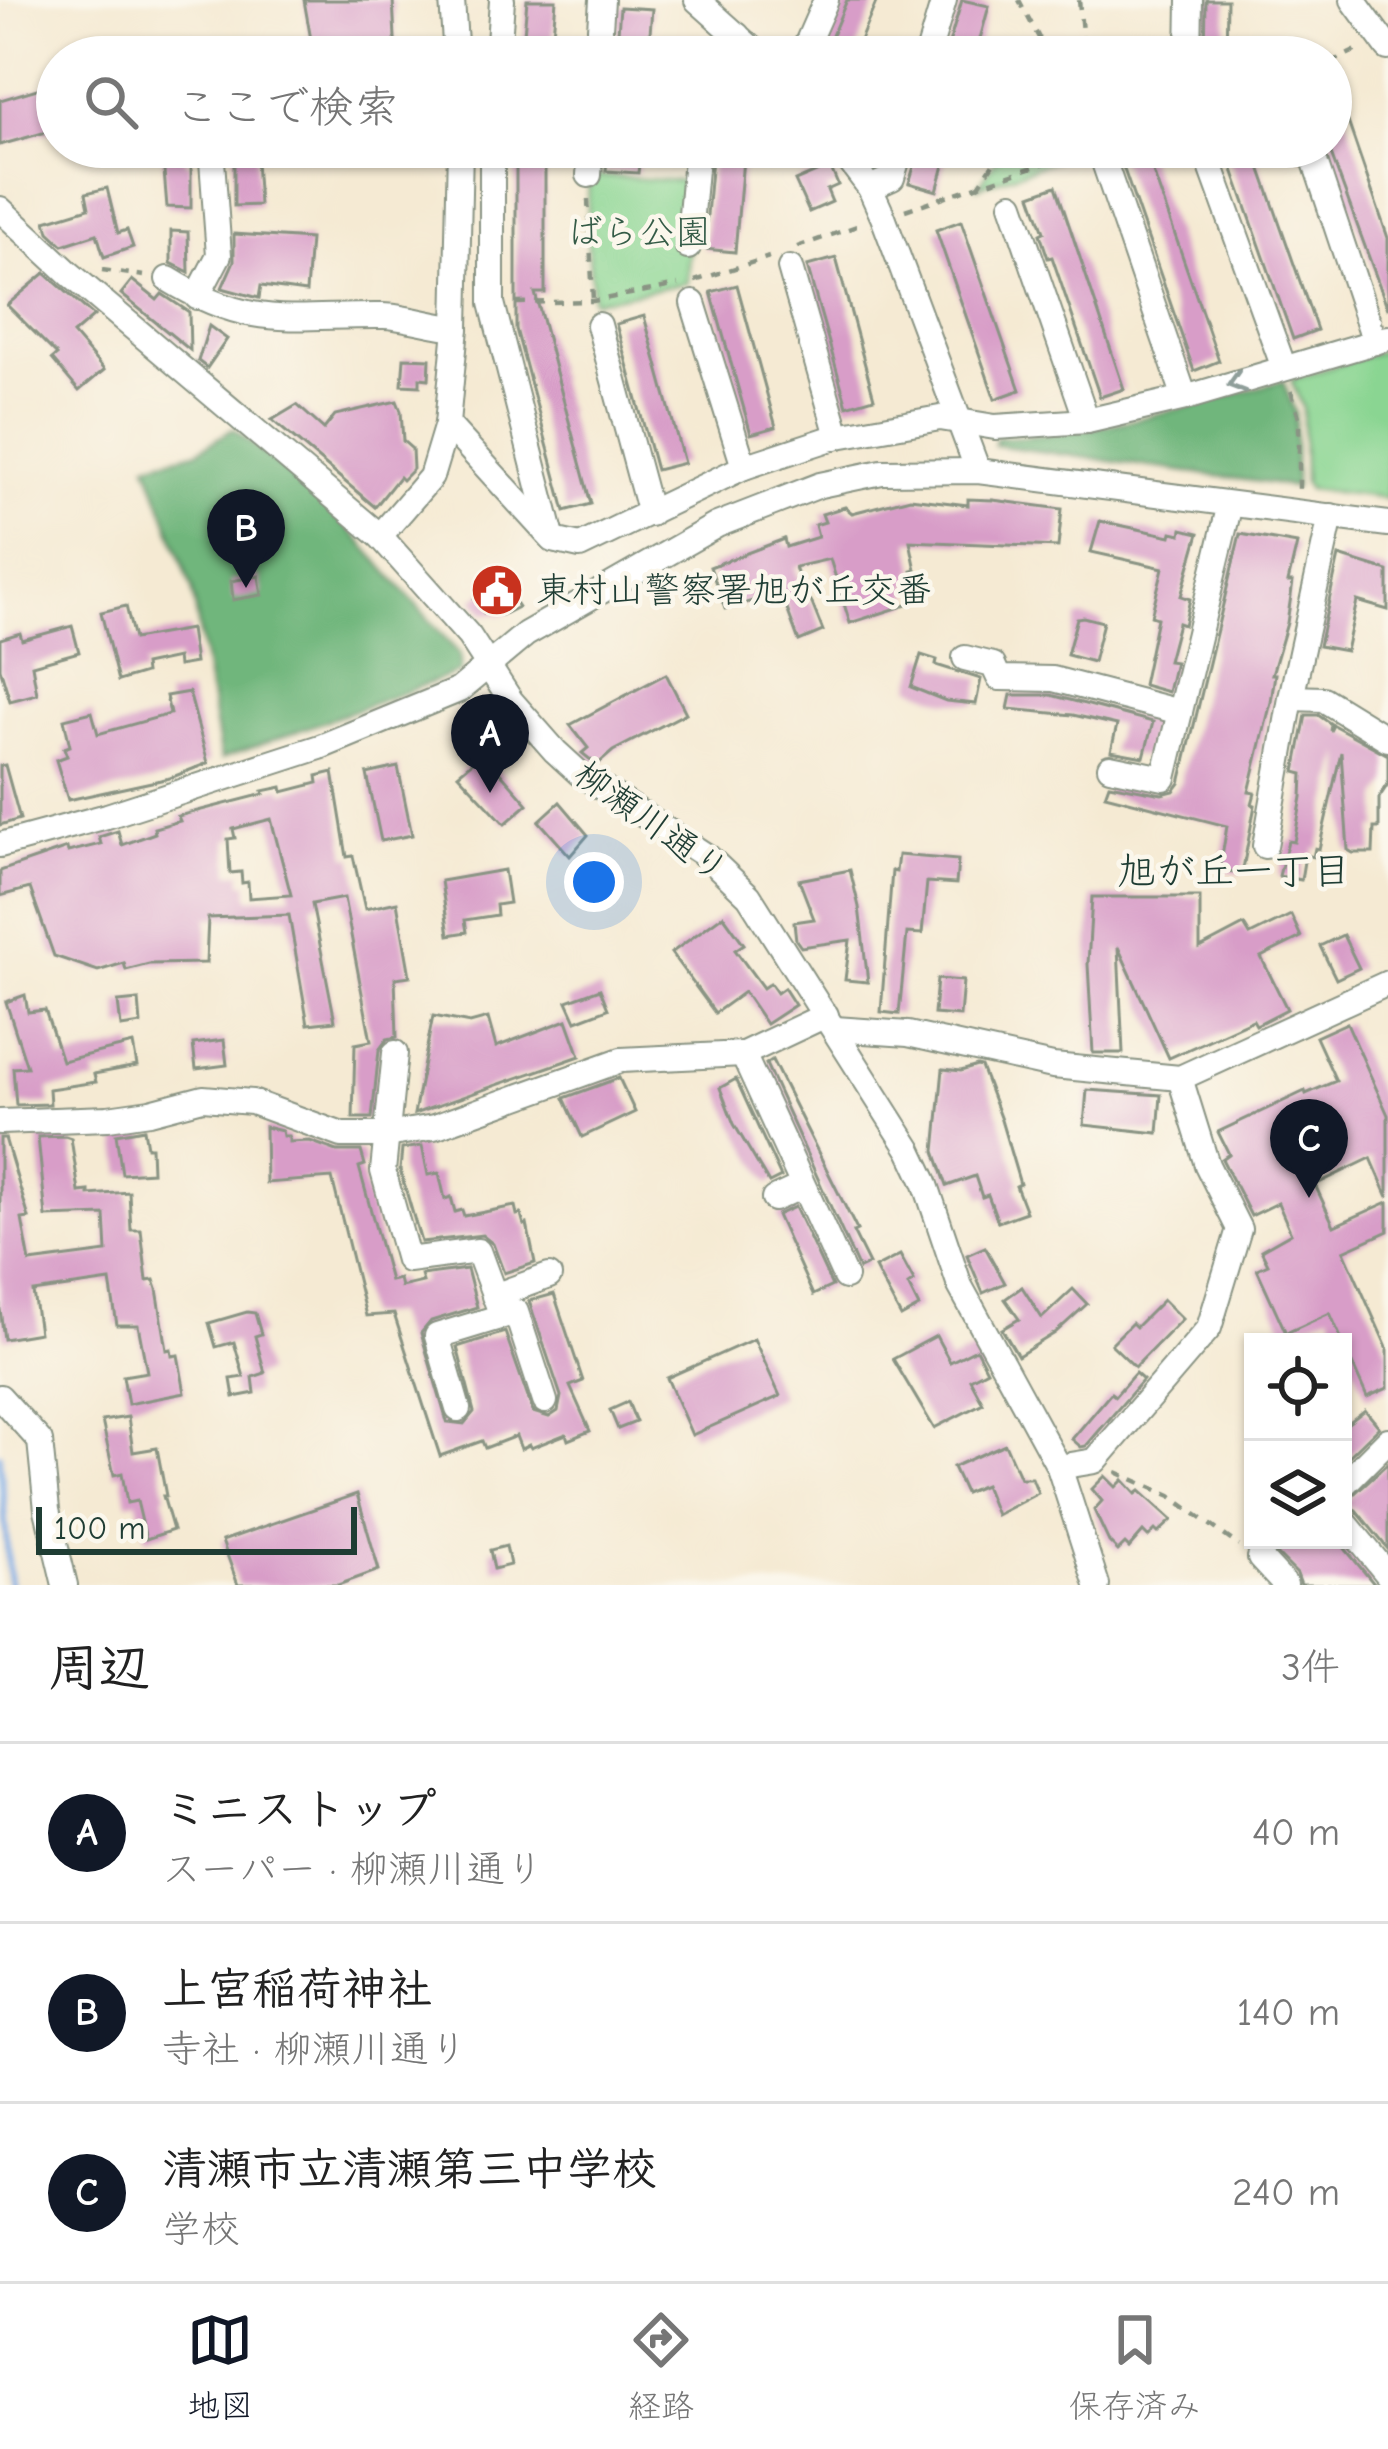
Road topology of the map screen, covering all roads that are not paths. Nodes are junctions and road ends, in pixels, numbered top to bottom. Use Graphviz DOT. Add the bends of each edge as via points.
graph roads {
  1 [pos="452,0"];
  2 [pos="502,0"];
  3 [pos="602,0"];
  4 [pos="826,0"];
  5 [pos="944,0"];
  6 [pos="1190,0"];
  7 [pos="1353,0"];
  8 [pos="702,2"];
  9 [pos="737,35"];
  10 [pos="455,36"];
  11 [pos="499,36"];
  12 [pos="599,36"];
  13 [pos="810,36"];
  14 [pos="933,36"];
  15 [pos="1189,36"];
  16 [pos="1385,44"];
  17 [pos="213,168"];
  18 [pos="460,168"];
  19 [pos="492,168"];
  20 [pos="590,168"];
  21 [pos="695,168"];
  22 [pos="855,168"];
  23 [pos="895,168"];
  24 [pos="1103,168"];
  25 [pos="1212,168"];
  26 [pos="1318,168"];
  27 [pos="589,176"];
  28 [pos="870,188"];
  29 [pos="1012,204"];
  30 [pos="0,209"];
  31 [pos="688,247"];
  32 [pos="790,268"];
  33 [pos="167,279"];
  34 [pos="197,297"];
  35 [pos="693,303"];
  36 [pos="596,313"];
  37 [pos="456,328"];
  38 [pos="1382,340"];
  39 [pos="1284,368"];
  40 [pos="1185,398"];
  41 [pos="960,419"];
  42 [pos="1088,421"];
  43 [pos="447,424"];
  44 [pos="838,436"];
  45 [pos="744,467"];
  46 [pos="978,471"];
  47 [pos="1230,503"];
  48 [pos="650,514"];
  49 [pos="1331,516"];
  50 [pos="1388,524"];
  51 [pos="380,536"];
  52 [pos="553,540"];
  53 [pos="965,658"];
  54 [pos="487,667"];
  55 [pos="1291,698"];
  56 [pos="1180,712"];
  57 [pos="1388,739"];
  58 [pos="1110,767"];
  59 [pos="0,844"];
  60 [pos="1265,846"];
  61 [pos="1388,982"];
  62 [pos="831,1022"];
  63 [pos="395,1053"];
  64 [pos="742,1054"];
  65 [pos="1180,1078"];
  66 [pos="0,1122"];
  67 [pos="386,1135"];
  68 [pos="802,1186"];
  69 [pos="773,1198"];
  70 [pos="549,1276"];
  71 [pos="844,1277"];
  72 [pos="498,1306"];
  73 [pos="0,1397"];
  74 [pos="545,1401"];
  75 [pos="458,1408"];
  76 [pos="1388,1440"];
  77 [pos="1059,1467"];
  78 [pos="1352,1476"];
  79 [pos="1352,1531"];
  80 [pos="1260,1558"];
  81 [pos="1388,1575"];
  82 [pos="65,1585"];
  83 [pos="1097,1585"];
  84 [pos="1285,1585"];
  1 -- 10 [label="street"];
  2 -- 11 [label="street"];
  3 -- 12 [label="street"];
  4 -- 13 [label="street"];
  5 -- 14 [label="street"];
  6 -- 15 [label="street"];
  7 -- 16 [label="street"];
  8 -- 9 [label="street"];
  17 -- 34 [label="street" via="219,255"];
  18 -- 37 [label="street"];
  19 -- 52 [label="street" via="492,303"];
  20 -- 27 [label="street"];
  21 -- 31 [label="street"];
  22 -- 28 [label="street"];
  23 -- 28 [label="street"];
  24 -- 40 [label="street"];
  25 -- 39 [label="street"];
  26 -- 38 [label="street"];
  28 -- 41 [label="street"];
  29 -- 42 [label="street"];
  30 -- 51 [label="street, 柳瀬川通り"];
  32 -- 44 [label="street"];
  33 -- 34 [label="street"];
  34 -- 37 [label="street" via="242,314 389,316"];
  35 -- 45 [label="street"];
  36 -- 48 [label="street"];
  37 -- 43 [label="street"];
  38 -- 39 [label="street"];
  39 -- 40 [label="street, one-way"];
  40 -- 42 [label="street"];
  41 -- 42 [label="street" via="995,427"];
  41 -- 44 [label="street"];
  41 -- 46 [label="street"];
  43 -- 51 [label="street" via="431,478"];
  43 -- 52 [label="street"];
  44 -- 45 [label="street"];
  45 -- 48 [label="street"];
  46 -- 47 [label="street"];
  46 -- 54 [label="street" via="882,472 773,501 526,634"];
  47 -- 49 [label="street"];
  47 -- 56 [label="street"];
  48 -- 52 [label="street" via="580,546"];
  49 -- 50 [label="street"];
  49 -- 55 [label="street"];
  51 -- 54 [label="street, 柳瀬川通り"];
  53 -- 56 [label="street" via="993,665 999,678 1053,679"];
  54 -- 59 [label="street" via="459,690 320,747"];
  54 -- 62 [label="street, 柳瀬川通り" via="579,773 708,857 749,896"];
  55 -- 57 [label="street" via="1323,699"];
  55 -- 60 [label="street"];
  56 -- 58 [label="street" via="1164,778"];
  61 -- 65 [label="street"];
  62 -- 64 [label="street"];
  62 -- 65 [label="street" via="1053,1066"];
  62 -- 77 [label="street, 柳瀬川通り" via="910,1150 960,1286"];
  63 -- 67 [label="street"];
  64 -- 67 [label="street" via="621,1060 434,1127"];
  64 -- 68 [label="street"];
  65 -- 77 [label="street" via="1207,1165 1239,1229 1208,1328 1095,1461"];
  66 -- 67 [label="street" via="108,1118 203,1098 252,1102 342,1135"];
  67 -- 72 [label="street" via="383,1171 408,1260 478,1251"];
  68 -- 69 [label="street"];
  68 -- 71 [label="street"];
  70 -- 72 [label="street"];
  72 -- 74 [label="street" via="516,1312"];
  72 -- 75 [label="street" via="437,1336"];
  73 -- 82 [label="street" via="40,1441"];
  76 -- 78 [label="street"];
  77 -- 83 [label="street, 柳瀬川通り"];
  79 -- 81 [label="street"];
  80 -- 84 [label="street"];
}
